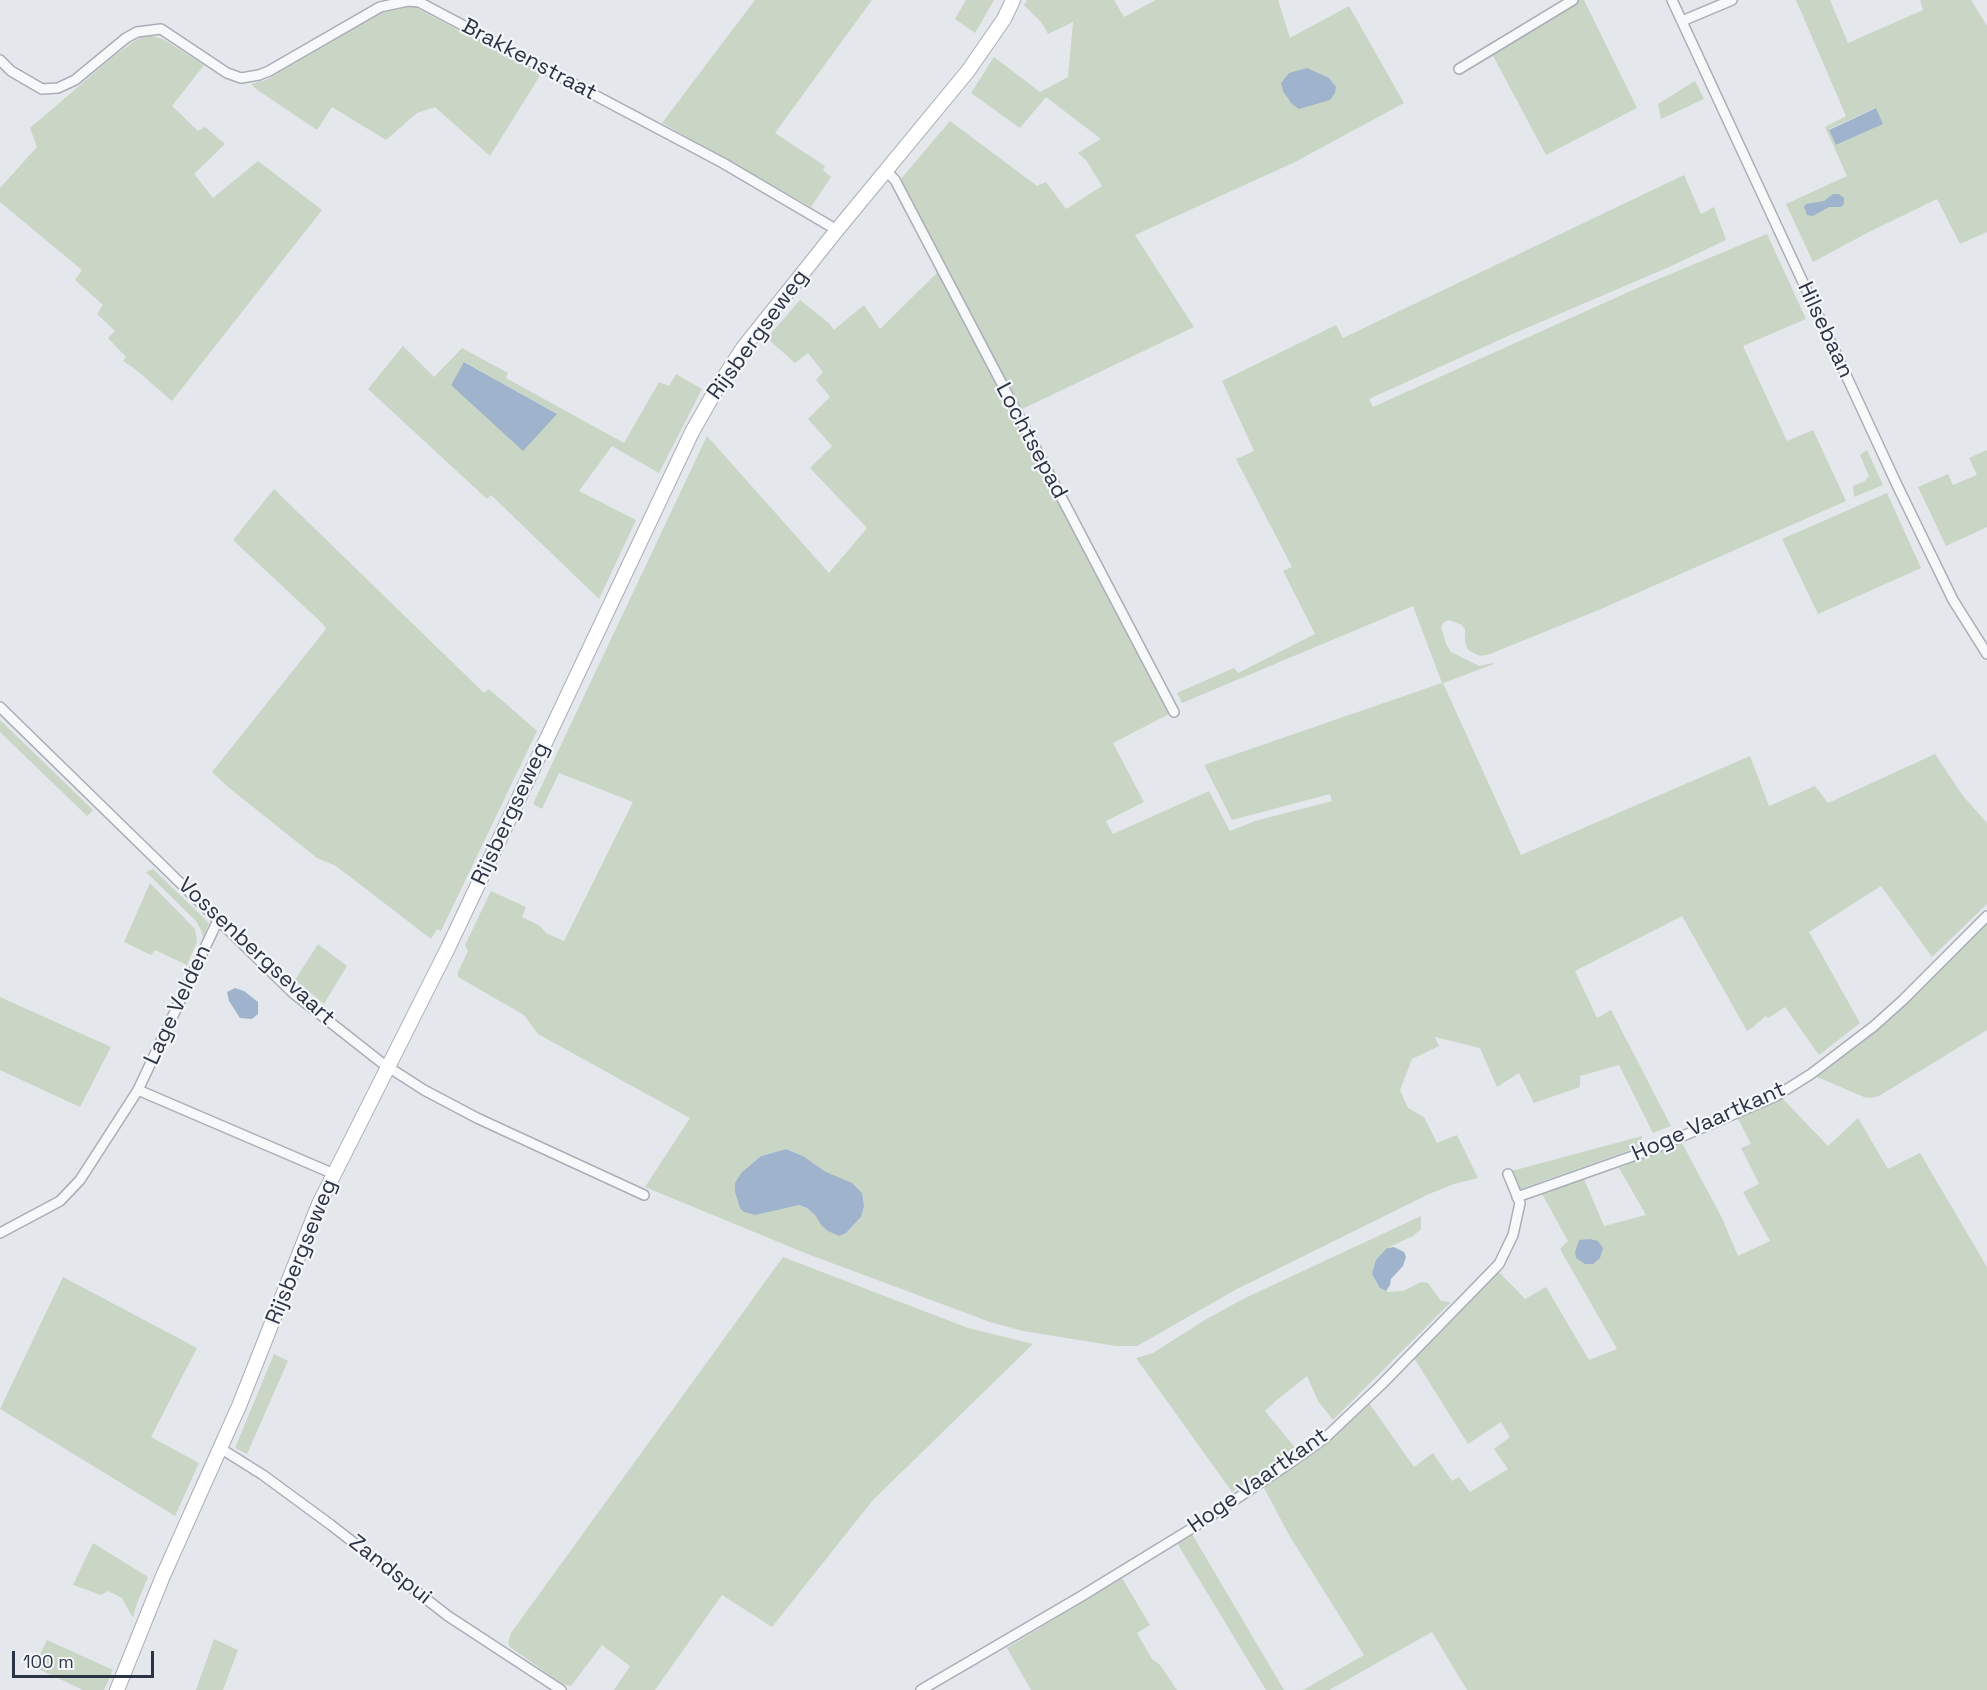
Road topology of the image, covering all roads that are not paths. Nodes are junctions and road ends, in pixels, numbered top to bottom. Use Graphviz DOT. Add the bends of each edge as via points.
graph roads {
  1 [pos="1013,0"];
  2 [pos="1573,0"];
  3 [pos="1672,0"];
  4 [pos="1732,0"];
  5 [pos="1682,21"];
  6 [pos="0,60"];
  7 [pos="1459,69"];
  8 [pos="887,172"];
  9 [pos="837,230"];
  10 [pos="1987,654"];
  11 [pos="0,706"];
  12 [pos="1174,712"];
  13 [pos="1987,916"];
  14 [pos="218,920"];
  15 [pos="388,1066"];
  16 [pos="138,1090"];
  17 [pos="334,1174"];
  18 [pos="1508,1174"];
  19 [pos="644,1195"];
  20 [pos="1517,1197"];
  21 [pos="0,1233"];
  22 [pos="220,1448"];
  23 [pos="117,1690"];
  24 [pos="561,1690"];
  25 [pos="921,1690"];
  1 -- 8 [label="main road, Rijsbergseweg" via="968,71"];
  2 -- 7 [label="street"];
  3 -- 5 [label="street, Hilsebaan"];
  4 -- 5 [label="street"];
  5 -- 10 [label="street, Hilsebaan" via="1897,485 1953,600"];
  6 -- 9 [label="street, Brakkenstraat" via="42,89 58,88 75,80 131,35 161,29 227,73 241,78 269,71 380,7 419,2 723,163"];
  8 -- 9 [label="main road, Rijsbergseweg"];
  8 -- 12 [label="street, Lochtsepad" via="900,190"];
  9 -- 15 [label="main road, Rijsbergseweg" via="743,348 692,432"];
  11 -- 14 [label="street, Vossenbergsevaart"];
  13 -- 20 [label="street, Hoge Vaartkant" via="1874,1026 1776,1096 1650,1150"];
  14 -- 15 [label="street, Vossenbergsevaart" via="293,993"];
  14 -- 16 [label="street, Lage Velden"];
  15 -- 17 [label="main road, Rijsbergseweg"];
  15 -- 19 [label="street, Vossenbergsevaart" via="419,1088 477,1118"];
  16 -- 17 [label="street"];
  16 -- 21 [label="street, Lage Velden" via="70,1192"];
  17 -- 22 [label="main road, Rijsbergseweg"];
  18 -- 20 [label="street, Hoge Vaartkant"];
  20 -- 25 [label="street, Hoge Vaartkant" via="1520,1203 1513,1235 1499,1264 1324,1438 1194,1527"];
  22 -- 23 [label="main road, Rijsbergseweg"];
  22 -- 24 [label="street, Zandspui" via="332,1525 448,1616"];
}
